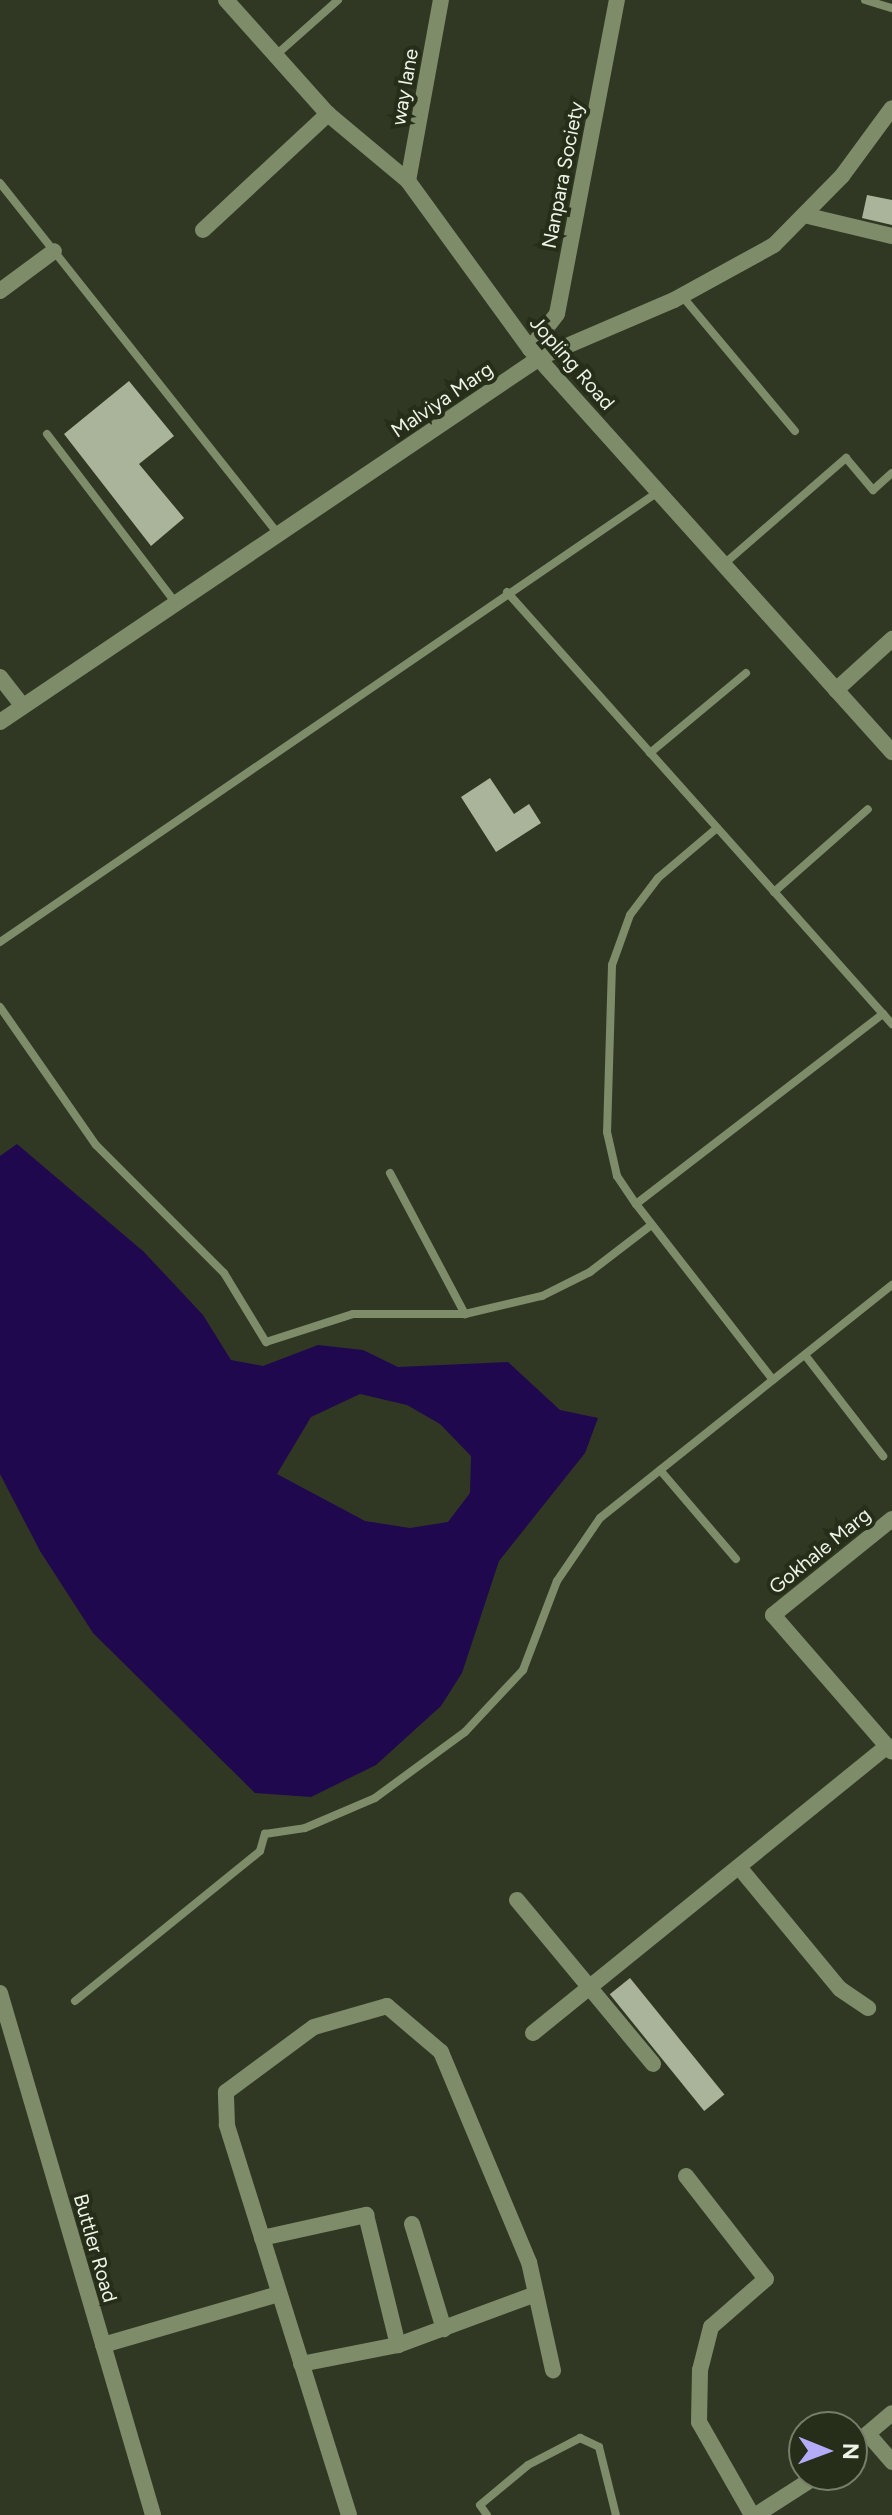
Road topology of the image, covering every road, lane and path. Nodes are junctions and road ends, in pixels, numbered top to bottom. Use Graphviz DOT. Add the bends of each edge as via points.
graph roads {
  1 [pos="226,0"];
  2 [pos="338,0"];
  3 [pos="441,0"];
  4 [pos="617,0"];
  5 [pos="865,0"];
  6 [pos="892,8"];
  7 [pos="276,55"];
  8 [pos="892,108"];
  9 [pos="328,114"];
  10 [pos="408,181"];
  11 [pos="0,183"];
  12 [pos="804,215"];
  13 [pos="203,230"];
  14 [pos="892,236"];
  15 [pos="54,251"];
  16 [pos="0,291"];
  17 [pos="681,296"];
  18 [pos="535,353"];
  19 [pos="795,431"];
  20 [pos="47,434"];
  21 [pos="892,473"];
  22 [pos="659,492"];
  23 [pos="277,533"];
  24 [pos="724,564"];
  25 [pos="507,592"];
  26 [pos="175,602"];
  27 [pos="892,639"];
  28 [pos="746,673"];
  29 [pos="0,677"];
  30 [pos="836,690"];
  31 [pos="23,706"];
  32 [pos="0,722"];
  33 [pos="892,752"];
  34 [pos="650,753"];
  35 [pos="868,809"];
  36 [pos="717,828"];
  37 [pos="774,892"];
  38 [pos="0,942"];
  39 [pos="0,1007"];
  40 [pos="883,1014"];
  41 [pos="892,1024"];
  42 [pos="390,1173"];
  43 [pos="636,1204"];
  44 [pos="650,1226"];
  45 [pos="892,1285"];
  46 [pos="465,1314"];
  47 [pos="805,1355"];
  48 [pos="773,1380"];
  49 [pos="883,1456"];
  50 [pos="660,1470"];
  51 [pos="892,1519"];
  52 [pos="736,1559"];
  53 [pos="890,1749"];
  54 [pos="739,1867"];
  55 [pos="517,1900"];
  56 [pos="593,1984"];
  57 [pos="0,1993"];
  58 [pos="75,2001"];
  59 [pos="868,2008"];
  60 [pos="533,2033"];
  61 [pos="653,2064"];
  62 [pos="686,2176"];
  63 [pos="412,2224"];
  64 [pos="262,2238"];
  65 [pos="279,2294"];
  66 [pos="536,2294"];
  67 [pos="444,2329"];
  68 [pos="103,2345"];
  69 [pos="398,2345"];
  70 [pos="301,2364"];
  71 [pos="553,2370"];
  72 [pos="892,2413"];
  73 [pos="868,2434"];
  74 [pos="892,2462"];
  75 [pos="792,2491"];
  76 [pos="153,2515"];
  77 [pos="349,2515"];
  78 [pos="487,2515"];
  79 [pos="616,2515"];
  80 [pos="754,2515"];
  1 -- 7 [label="street, Jopling Road"];
  2 -- 7 [label="lane"];
  3 -- 10 [label="street, way lane"];
  4 -- 18 [label="street, Nanpara Society" via="557,314"];
  5 -- 6 [label="lane"];
  7 -- 9 [label="street, Jopling Road"];
  8 -- 12 [label="street, Malviya Marg"];
  9 -- 10 [label="street, Jopling Road"];
  9 -- 13 [label="street"];
  10 -- 18 [label="street, Jopling Road"];
  11 -- 15 [label="lane"];
  12 -- 14 [label="street"];
  12 -- 17 [label="street, Malviya Marg" via="774,245"];
  15 -- 16 [label="street"];
  15 -- 23 [label="lane"];
  17 -- 18 [label="street, Malviya Marg"];
  17 -- 19 [label="lane"];
  18 -- 22 [label="street, Jopling Road"];
  18 -- 23 [label="street, Malviya Marg"];
  20 -- 26 [label="lane"];
  21 -- 24 [label="lane" via="873,490 846,458"];
  22 -- 24 [label="street, Jopling Road"];
  22 -- 25 [label="lane"];
  23 -- 26 [label="street, Malviya Marg"];
  24 -- 30 [label="street, Jopling Road"];
  25 -- 34 [label="lane"];
  25 -- 38 [label="lane"];
  26 -- 31 [label="street, Malviya Marg"];
  27 -- 30 [label="street"];
  28 -- 34 [label="lane"];
  29 -- 31 [label="street"];
  30 -- 33 [label="street, Jopling Road"];
  31 -- 32 [label="street, Malviya Marg"];
  34 -- 36 [label="lane"];
  35 -- 37 [label="lane"];
  36 -- 37 [label="lane"];
  36 -- 43 [label="lane" via="658,878 630,915 612,965 607,1132 617,1176"];
  37 -- 40 [label="lane"];
  39 -- 46 [label="lane" via="96,1145 224,1273 266,1342 353,1314"];
  40 -- 41 [label="lane"];
  40 -- 43 [label="lane"];
  42 -- 46 [label="lane"];
  43 -- 44 [label="lane"];
  44 -- 46 [label="lane" via="590,1272 542,1296"];
  44 -- 48 [label="lane"];
  45 -- 47 [label="lane"];
  47 -- 48 [label="lane"];
  47 -- 49 [label="lane"];
  48 -- 50 [label="lane"];
  50 -- 52 [label="lane"];
  50 -- 58 [label="lane" via="600,1518 557,1581 523,1670 465,1732 375,1798 305,1828 265,1834 260,1851"];
  51 -- 53 [label="street, Gokhale Marg" via="773,1615"];
  53 -- 54 [label="street"];
  54 -- 56 [label="street"];
  54 -- 59 [label="street" via="840,1989"];
  55 -- 56 [label="street"];
  56 -- 60 [label="street"];
  56 -- 61 [label="street"];
  57 -- 68 [label="street, Buttler Road"];
  62 -- 80 [label="street" via="766,2279 711,2327 700,2370 699,2422"];
  63 -- 67 [label="street"];
  64 -- 65 [label="street"];
  64 -- 66 [label="street" via="227,2125 226,2092 314,2027 387,2006 441,2052"];
  64 -- 69 [label="street" via="366,2215"];
  65 -- 68 [label="street"];
  65 -- 70 [label="street"];
  66 -- 67 [label="street"];
  66 -- 71 [label="street"];
  67 -- 69 [label="street"];
  68 -- 76 [label="street, Buttler Road"];
  69 -- 70 [label="street"];
  70 -- 77 [label="street"];
  72 -- 73 [label="street"];
  73 -- 74 [label="street"];
  75 -- 80 [label="street"];
  78 -- 79 [label="lane" via="480,2505 528,2465 580,2438 599,2447"];
}
